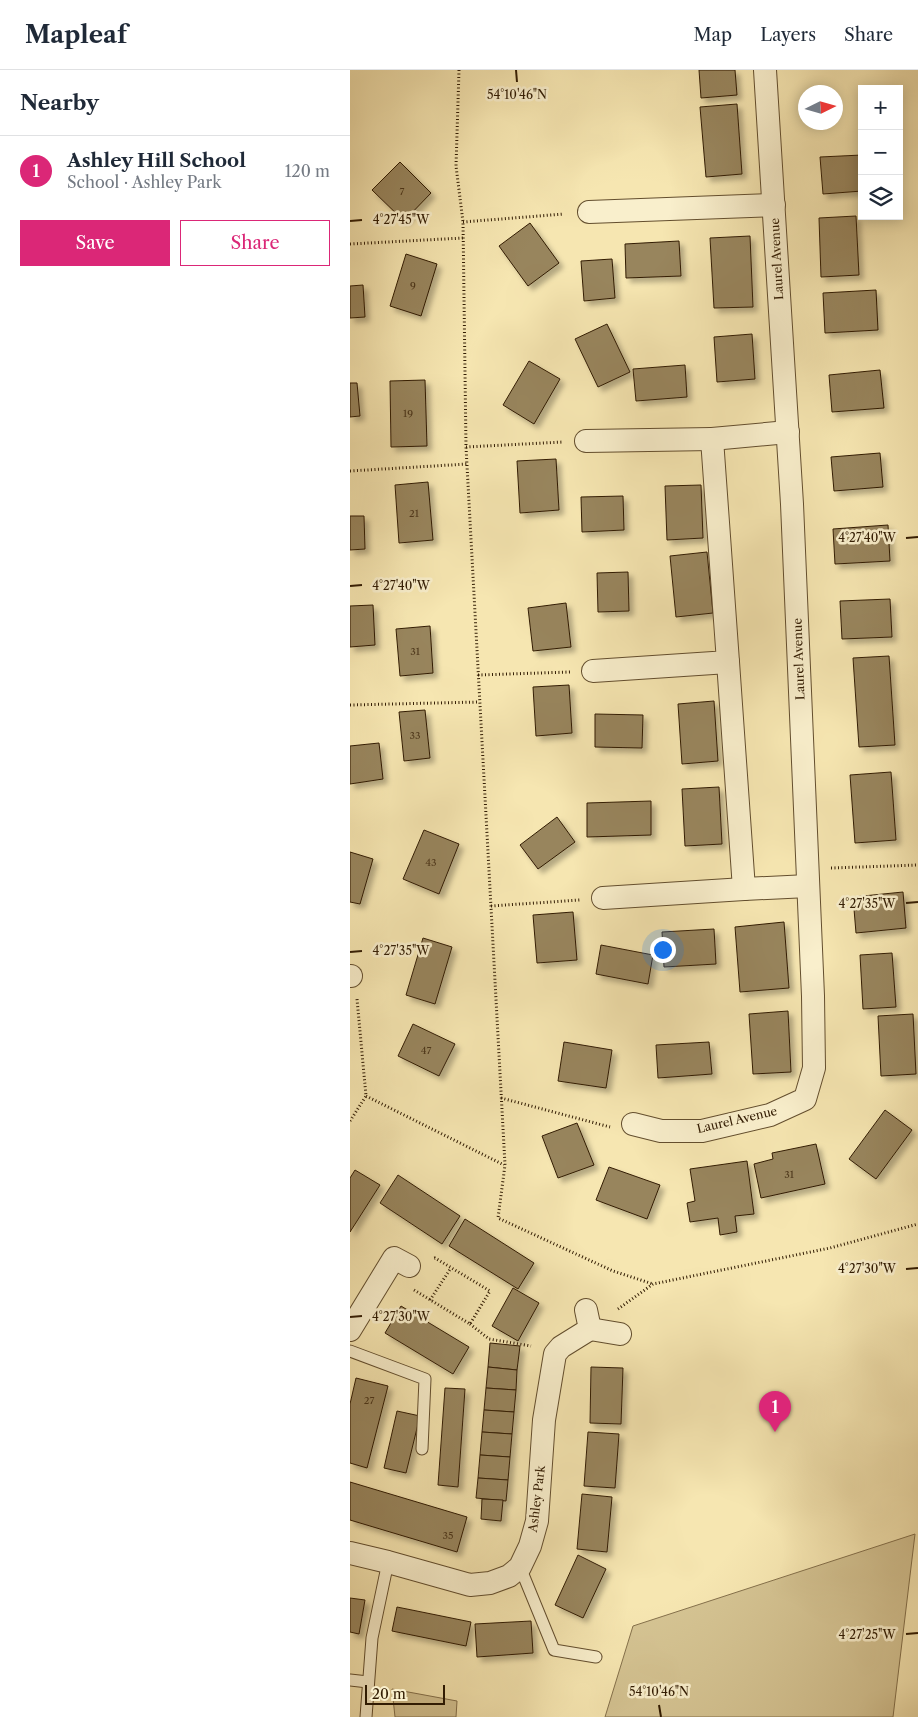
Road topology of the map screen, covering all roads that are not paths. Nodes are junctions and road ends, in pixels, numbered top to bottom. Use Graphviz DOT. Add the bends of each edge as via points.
graph roads {
  1 [pos="765,70"];
  2 [pos="774,205"];
  3 [pos="589,212"];
  4 [pos="788,432"];
  5 [pos="712,439"];
  6 [pos="586,441"];
  7 [pos="728,662"];
  8 [pos="594,671"];
  9 [pos="808,878"];
  10 [pos="744,889"];
  11 [pos="603,898"];
  12 [pos="633,1124"];
  13 [pos="410,1277"];
  14 [pos="350,1330"];
  15 [pos="620,1334"];
  16 [pos="350,1351"];
  17 [pos="422,1449"];
  18 [pos="350,1553"];
  19 [pos="388,1562"];
  20 [pos="520,1567"];
  21 [pos="596,1657"];
  22 [pos="350,1680"];
  23 [pos="368,1682"];
  24 [pos="366,1717"];
  1 -- 2 [label="street, Laurel Avenue"];
  2 -- 3 [label="street, Laurel Avenue"];
  2 -- 4 [label="street, Laurel Avenue"];
  4 -- 5 [label="street"];
  4 -- 9 [label="street, Laurel Avenue"];
  5 -- 6 [label="street"];
  5 -- 7 [label="street"];
  7 -- 8 [label="street"];
  7 -- 10 [label="street"];
  9 -- 10 [label="street"];
  9 -- 12 [label="street, Laurel Avenue" via="814,1068 805,1100 770,1115 702,1131 661,1131"];
  10 -- 11 [label="street"];
  13 -- 14 [label="street" via="394,1258"];
  15 -- 20 [label="street, Ashley Park" via="588,1319 555,1354 544,1420 537,1521"];
  16 -- 17 [label="lane" via="425,1379"];
  18 -- 19 [label="street"];
  19 -- 20 [label="street" via="470,1585 490,1583 509,1576"];
  19 -- 23 [label="lane" via="372,1638"];
  20 -- 21 [label="lane" via="554,1650"];
  22 -- 23 [label="lane"];
  23 -- 24 [label="lane"];
}
